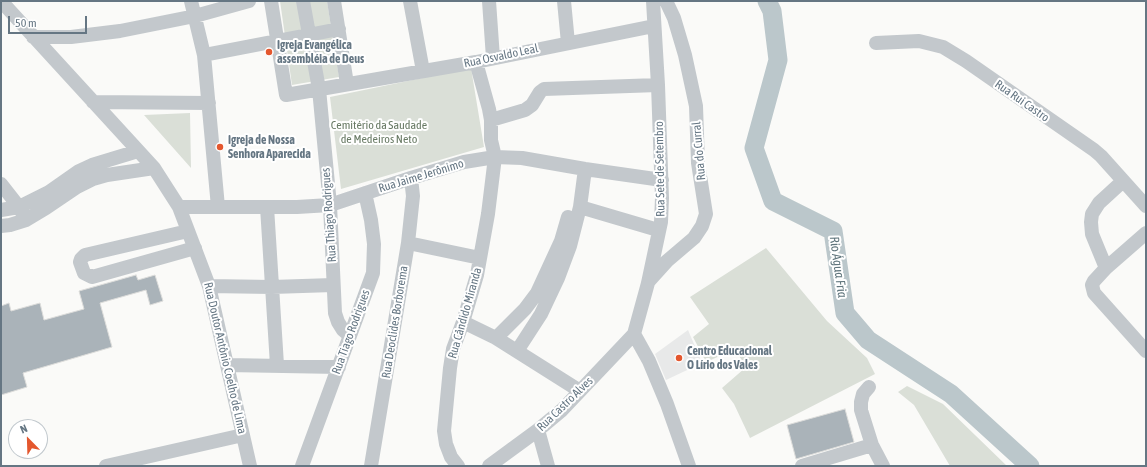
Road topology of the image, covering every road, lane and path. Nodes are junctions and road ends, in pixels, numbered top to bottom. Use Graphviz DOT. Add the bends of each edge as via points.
graph roads {
  1 [pos="1,1"];
  2 [pos="191,1"];
  3 [pos="249,1"];
  4 [pos="271,1"];
  5 [pos="303,1"];
  6 [pos="334,1"];
  7 [pos="410,1"];
  8 [pos="489,1"];
  9 [pos="564,1"];
  10 [pos="653,1"];
  11 [pos="666,1"];
  12 [pos="195,16"];
  13 [pos="654,26"];
  14 [pos="339,30"];
  15 [pos="310,36"];
  16 [pos="33,37"];
  17 [pos="277,42"];
  18 [pos="568,43"];
  19 [pos="876,43"];
  20 [pos="204,55"];
  21 [pos="493,58"];
  22 [pos="476,62"];
  23 [pos="423,71"];
  24 [pos="348,84"];
  25 [pos="658,84"];
  26 [pos="319,89"];
  27 [pos="93,102"];
  28 [pos="209,103"];
  29 [pos="491,120"];
  30 [pos="138,152"];
  31 [pos="494,156"];
  32 [pos="154,168"];
  33 [pos="582,168"];
  34 [pos="411,178"];
  35 [pos="662,180"];
  36 [pos="1123,181"];
  37 [pos="1,184"];
  38 [pos="366,193"];
  39 [pos="330,205"];
  40 [pos="179,206"];
  41 [pos="1146,206"];
  42 [pos="19,207"];
  43 [pos="218,207"];
  44 [pos="267,207"];
  45 [pos="580,207"];
  46 [pos="1,210"];
  47 [pos="26,220"];
  48 [pos="1,226"];
  49 [pos="658,230"];
  50 [pos="188,231"];
  51 [pos="1146,233"];
  52 [pos="408,243"];
  53 [pos="133,244"];
  54 [pos="195,248"];
  55 [pos="480,258"];
  56 [pos="138,264"];
  57 [pos="1106,268"];
  58 [pos="648,282"];
  59 [pos="333,285"];
  60 [pos="209,286"];
  61 [pos="272,287"];
  62 [pos="463,322"];
  63 [pos="634,334"];
  64 [pos="350,336"];
  65 [pos="496,338"];
  66 [pos="517,351"];
  67 [pos="1146,351"];
  68 [pos="227,365"];
  69 [pos="277,365"];
  70 [pos="339,367"];
  71 [pos="869,387"];
  72 [pos="580,391"];
  73 [pos="538,430"];
  74 [pos="243,435"];
  75 [pos="872,445"];
  76 [pos="147,461"];
  77 [pos="832,462"];
  78 [pos="106,466"];
  79 [pos="250,466"];
  80 [pos="302,466"];
  81 [pos="371,466"];
  82 [pos="458,466"];
  83 [pos="489,466"];
  84 [pos="548,466"];
  85 [pos="689,466"];
  86 [pos="802,466"];
  87 [pos="883,466"];
  1 -- 16 [label="street"];
  2 -- 12 [label="street"];
  3 -- 12 [label="street"];
  4 -- 17 [label="street"];
  5 -- 15 [label="street, Rua Thiago Rodrigues"];
  6 -- 14 [label="street"];
  7 -- 23 [label="street"];
  8 -- 21 [label="street"];
  9 -- 18 [label="street"];
  10 -- 13 [label="street, Rua Sete de Setembro"];
  11 -- 58 [label="street, Rua do Curral" via="685,55 696,106 698,163 706,214 694,238 667,261"];
  12 -- 16 [label="street" via="100,34"];
  12 -- 20 [label="street"];
  13 -- 18 [label="street, Rua Osvaldo Leal"];
  13 -- 25 [label="street, Rua Sete de Setembro"];
  14 -- 15 [label="street"];
  14 -- 24 [label="street"];
  15 -- 17 [label="street"];
  15 -- 26 [label="street, Rua Thiago Rodrigues"];
  16 -- 27 [label="street"];
  17 -- 20 [label="street"];
  17 -- 26 [label="street, Rua Osvaldo Leal" via="286,95"];
  18 -- 21 [label="street, Rua Osvaldo Leal"];
  19 -- 36 [label="street, Rua Rui Castro" via="919,41 943,47 1094,150"];
  20 -- 28 [label="street"];
  21 -- 22 [label="street, Rua Osvaldo Leal"];
  22 -- 23 [label="street, Rua Osvaldo Leal"];
  22 -- 29 [label="street, Rua Cândido Miranda"];
  23 -- 24 [label="street, Rua Osvaldo Leal"];
  24 -- 26 [label="street, Rua Osvaldo Leal"];
  25 -- 29 [label="street" via="544,89 525,110"];
  25 -- 35 [label="street, Rua Sete de Setembro"];
  26 -- 39 [label="street, Rua Thiago Rodrigues"];
  27 -- 28 [label="street"];
  27 -- 30 [label="street, Rua Doutor Antônio Coelho de Lima"];
  28 -- 43 [label="street"];
  29 -- 31 [label="street, Rua Cândido Miranda"];
  30 -- 32 [label="street, Rua Doutor Antônio Coelho de Lima"];
  30 -- 42 [label="street" via="79,171 49,192"];
  31 -- 33 [label="street, Rua Jaime Jerônimo"];
  31 -- 34 [label="street, Rua Jaime Jerônimo"];
  31 -- 55 [label="street, Rua Cândido Miranda"];
  32 -- 40 [label="street, Rua Doutor Antônio Coelho de Lima"];
  32 -- 47 [label="street" via="107,175 83,183"];
  33 -- 35 [label="street, Rua Jaime Jerônimo"];
  33 -- 45 [label="street"];
  33 -- 65 [label="street" via="561,241 537,293"];
  34 -- 38 [label="street, Rua Jaime Jerônimo"];
  34 -- 52 [label="street, Rua Deoclides Borborema" via="413,196"];
  35 -- 49 [label="street, Rua Sete de Setembro"];
  36 -- 41 [label="street, Rua Rui Castro"];
  36 -- 57 [label="street" via="1099,203 1090,222 1092,234"];
  37 -- 42 [label="street"];
  38 -- 39 [label="street, Rua Jaime Jerônimo"];
  38 -- 64 [label="street, Rua Tiago Rodrigues" via="374,244 374,266"];
  39 -- 44 [label="street, Rua Jaime Jerônimo"];
  39 -- 59 [label="street, Rua Thiago Rodrigues"];
  40 -- 43 [label="street, Rua Jaime Jerônimo"];
  40 -- 50 [label="street, Rua Doutor Antônio Coelho de Lima"];
  42 -- 46 [label="street"];
  42 -- 47 [label="street"];
  43 -- 44 [label="street, Rua Jaime Jerônimo"];
  44 -- 61 [label="street"];
  45 -- 49 [label="street"];
  45 -- 66 [label="street" via="570,246 551,296"];
  47 -- 48 [label="street"];
  49 -- 58 [label="street, Rua Sete de Setembro"];
  50 -- 53 [label="street"];
  50 -- 54 [label="street, Rua Doutor Antônio Coelho de Lima"];
  51 -- 57 [label="street"];
  52 -- 55 [label="street"];
  52 -- 81 [label="street, Rua Deoclides Borborema"];
  53 -- 56 [label="street"];
  53 -- 56 [label="street" via="84,255 80,262 84,273 92,276"];
  54 -- 56 [label="street"];
  54 -- 60 [label="street, Rua Doutor Antônio Coelho de Lima"];
  55 -- 62 [label="street, Rua Cândido Miranda"];
  57 -- 67 [label="street" via="1092,285 1094,293"];
  58 -- 63 [label="street, Rua Sete de Setembro"];
  59 -- 61 [label="street"];
  59 -- 64 [label="street, Rua Thiago Rodrigues" via="335,313 343,330"];
  60 -- 61 [label="street"];
  60 -- 68 [label="street, Rua Doutor Antônio Coelho de Lima"];
  61 -- 69 [label="street"];
  62 -- 65 [label="street"];
  62 -- 82 [label="street, Rua Cândido Miranda" via="453,349 444,431 451,457"];
  63 -- 72 [label="street, Rua Castro Alves"];
  63 -- 85 [label="street" via="649,361 667,404"];
  64 -- 70 [label="street, Rua Tiago Rodrigues"];
  65 -- 66 [label="street"];
  66 -- 72 [label="street"];
  68 -- 69 [label="street"];
  68 -- 74 [label="street, Rua Doutor Antônio Coelho de Lima"];
  69 -- 70 [label="street"];
  70 -- 80 [label="street, Rua Tiago Rodrigues"];
  71 -- 75 [label="street" via="863,394 861,410"];
  72 -- 73 [label="street, Rua Castro Alves"];
  73 -- 83 [label="street, Rua Castro Alves"];
  73 -- 84 [label="street"];
  74 -- 76 [label="street"];
  74 -- 79 [label="street, Rua Doutor Antônio Coelho de Lima"];
  75 -- 77 [label="street"];
  75 -- 87 [label="street"];
  76 -- 78 [label="street"];
  77 -- 86 [label="street"];
}
